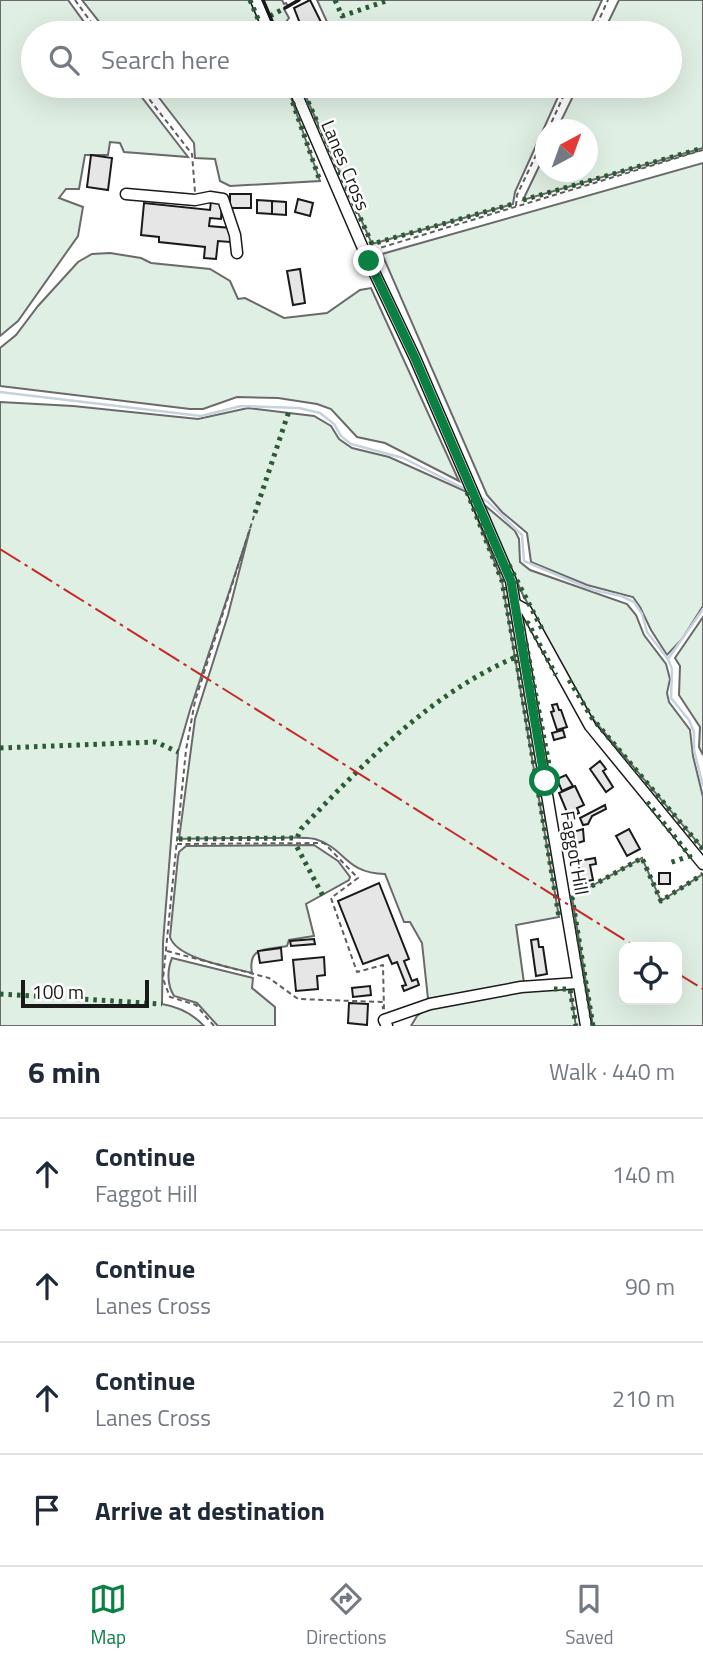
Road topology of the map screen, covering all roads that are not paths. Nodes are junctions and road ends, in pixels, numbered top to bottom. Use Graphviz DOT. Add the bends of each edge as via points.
graph roads {
  1 [pos="256,0"];
  2 [pos="265,21"];
  3 [pos="298,98"];
  4 [pos="126,194"];
  5 [pos="237,253"];
  6 [pos="515,604"];
  7 [pos="703,864"];
  8 [pos="578,983"];
  9 [pos="385,1023"];
  10 [pos="586,1026"];
  1 -- 2 [label="street"];
  3 -- 6 [label="street, Lanes Cross" via="477,500 511,581"];
  4 -- 5 [label="street" via="223,199"];
  6 -- 7 [label="street" via="526,610 590,726"];
  6 -- 8 [label="street, Faggot Hill"];
  8 -- 9 [label="street" via="521,987 430,1003"];
  8 -- 10 [label="street, Faggot Hill"];
}
